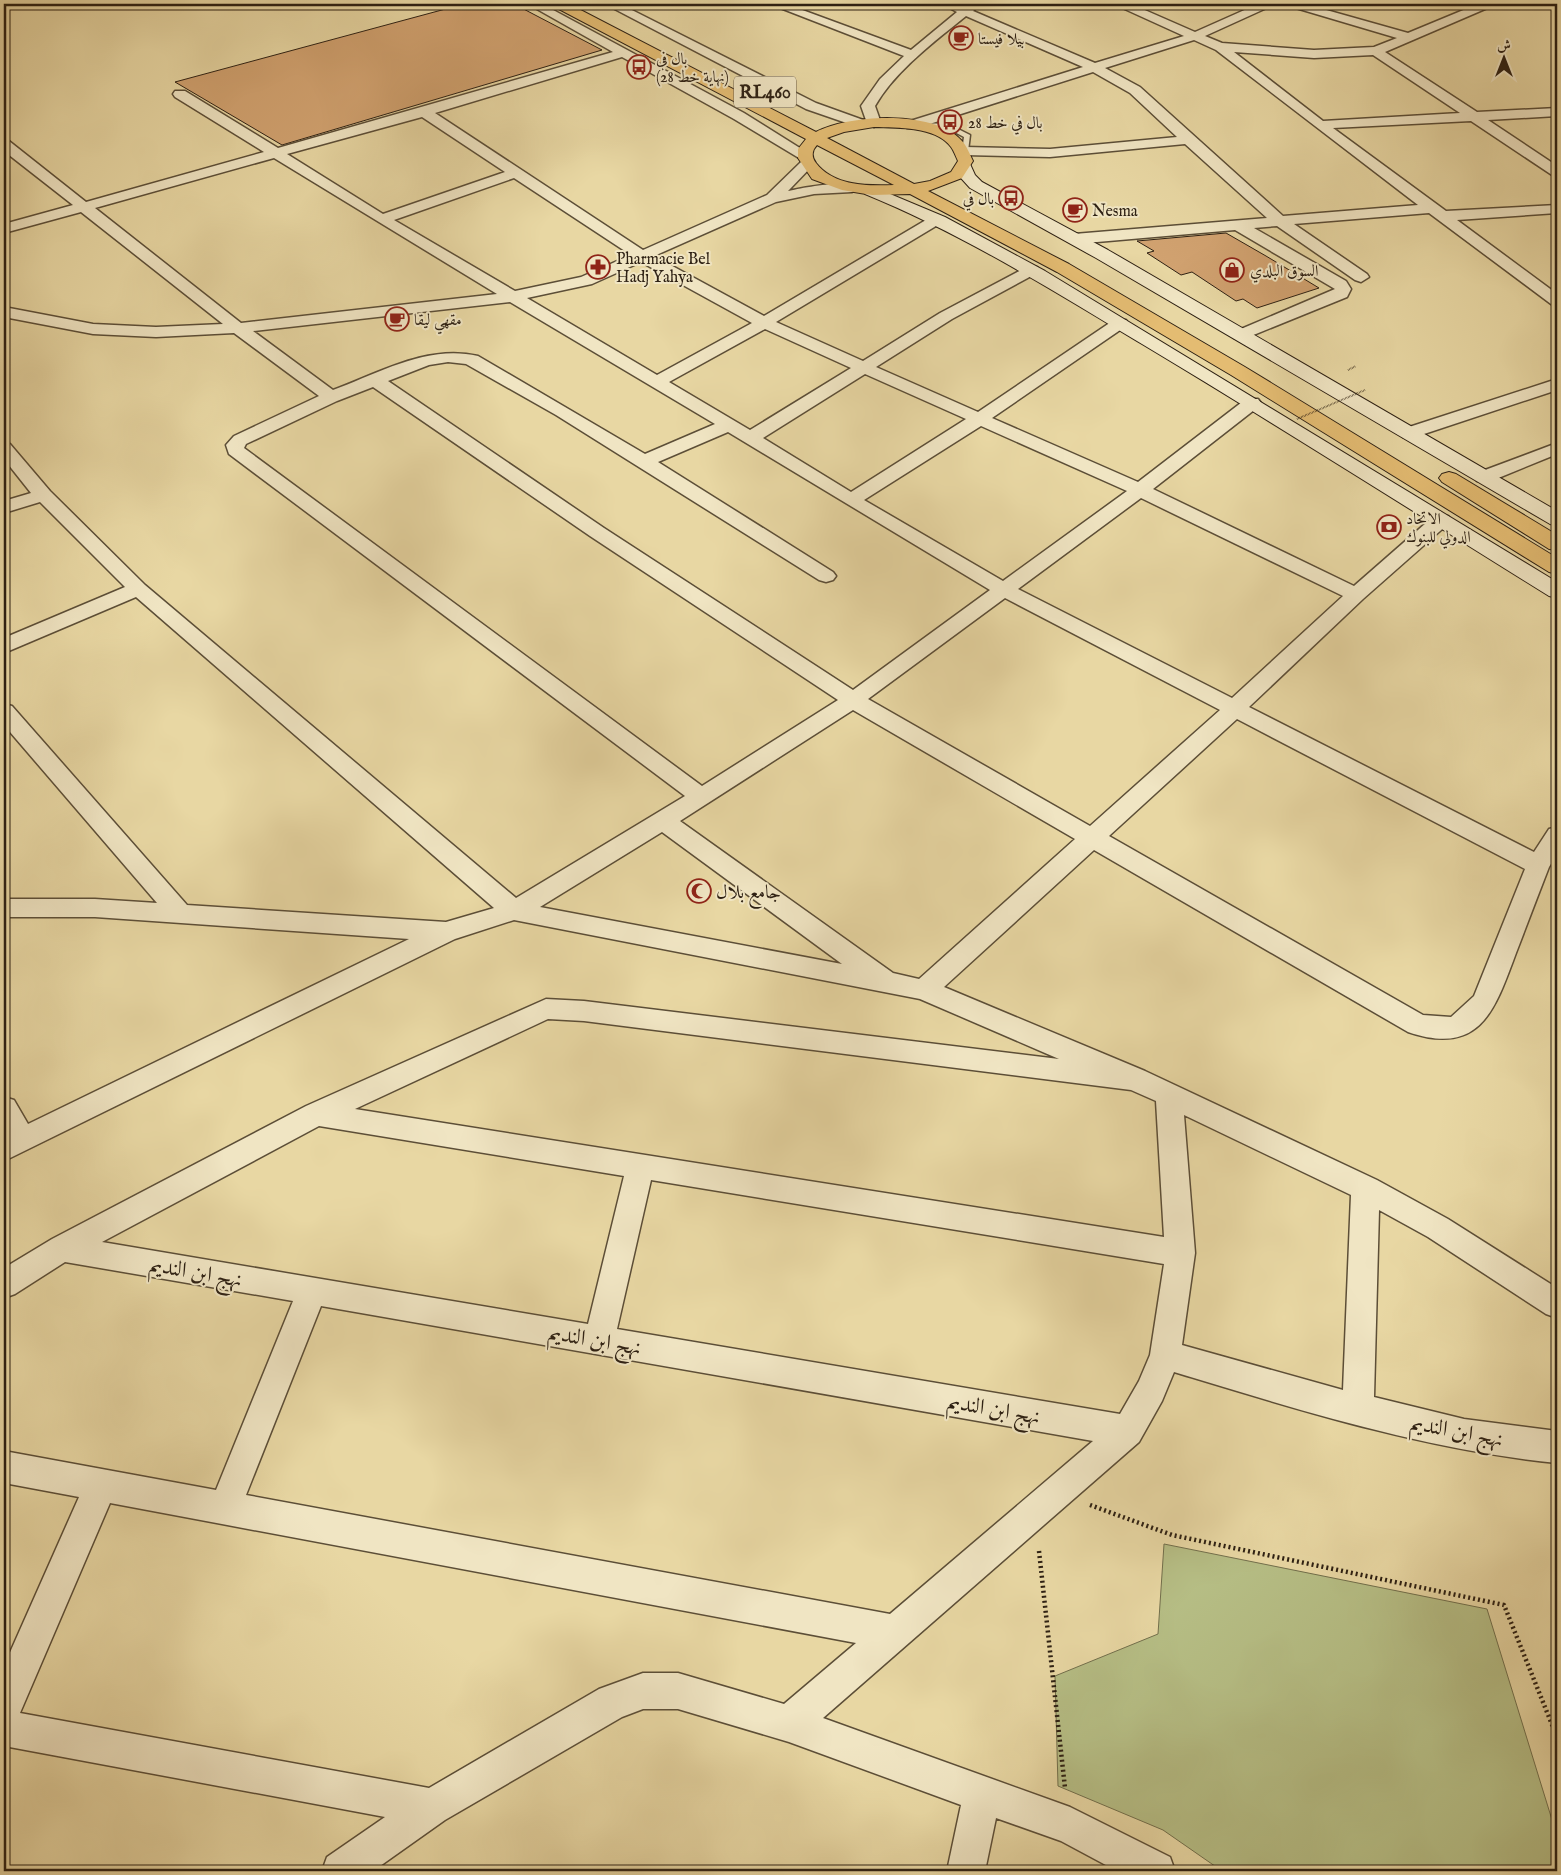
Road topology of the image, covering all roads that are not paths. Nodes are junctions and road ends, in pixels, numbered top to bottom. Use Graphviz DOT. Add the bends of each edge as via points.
graph roads {
  1 [pos="534,4"];
  2 [pos="560,4"];
  3 [pos="589,4"];
  4 [pos="611,4"];
  5 [pos="776,4"];
  6 [pos="948,4"];
  7 [pos="1122,4"];
  8 [pos="1267,4"];
  9 [pos="1293,4"];
  10 [pos="1488,4"];
  11 [pos="970,7"];
  12 [pos="1198,36"];
  13 [pos="1408,36"];
  14 [pos="1220,47"];
  15 [pos="1376,50"];
  16 [pos="624,53"];
  17 [pos="914,55"];
  18 [pos="1095,68"];
  19 [pos="180,94"];
  20 [pos="424,112"];
  21 [pos="1557,112"];
  22 [pos="1477,117"];
  23 [pos="912,125"];
  24 [pos="1320,125"];
  25 [pos="863,128"];
  26 [pos="837,129"];
  27 [pos="817,138"];
  28 [pos="1188,140"];
  29 [pos="4,144"];
  30 [pos="274,153"];
  31 [pos="805,159"];
  32 [pos="965,159"];
  33 [pos="1557,172"];
  34 [pos="514,173"];
  35 [pos="920,182"];
  36 [pos="940,184"];
  37 [pos="852,188"];
  38 [pos="871,191"];
  39 [pos="772,198"];
  40 [pos="82,206"];
  41 [pos="1557,208"];
  42 [pos="1438,212"];
  43 [pos="382,219"];
  44 [pos="936,220"];
  45 [pos="1281,222"];
  46 [pos="1238,225"];
  47 [pos="4,229"];
  48 [pos="1074,239"];
  49 [pos="642,256"];
  50 [pos="1032,270"];
  51 [pos="1361,277"];
  52 [pos="512,297"];
  53 [pos="1557,301"];
  54 [pos="4,312"];
  55 [pos="764,323"];
  56 [pos="1120,323"];
  57 [pos="238,328"];
  58 [pos="1240,335"];
  59 [pos="865,368"];
  60 [pos="375,380"];
  61 [pos="657,382"];
  62 [pos="1557,384"];
  63 [pos="331,397"];
  64 [pos="1252,403"];
  65 [pos="979,418"];
  66 [pos="729,425"];
  67 [pos="1409,433"];
  68 [pos="750,438"];
  69 [pos="4,448"];
  70 [pos="1553,454"];
  71 [pos="644,461"];
  72 [pos="1484,477"];
  73 [pos="1140,490"];
  74 [pos="43,495"];
  75 [pos="851,500"];
  76 [pos="4,506"];
  77 [pos="1441,520"];
  78 [pos="1557,520"];
  79 [pos="1482,521"];
  80 [pos="1557,544"];
  81 [pos="1557,567"];
  82 [pos="826,576"];
  83 [pos="1557,580"];
  84 [pos="138,589"];
  85 [pos="1003,589"];
  86 [pos="1557,591"];
  87 [pos="1356,595"];
  88 [pos="4,646"];
  89 [pos="853,700"];
  90 [pos="1234,709"];
  91 [pos="4,711"];
  92 [pos="700,796"];
  93 [pos="664,821"];
  94 [pos="1557,835"];
  95 [pos="1091,838"];
  96 [pos="1538,865"];
  97 [pos="4,908"];
  98 [pos="514,911"];
  99 [pos="180,913"];
  100 [pos="446,932"];
  101 [pos="886,982"];
  102 [pos="924,990"];
  103 [pos="1135,1079"];
  104 [pos="1169,1095"];
  105 [pos="4,1108"];
  106 [pos="316,1114"];
  107 [pos="13,1144"];
  108 [pos="640,1166"];
  109 [pos="1367,1189"];
  110 [pos="62,1248"];
  111 [pos="1180,1253"];
  112 [pos="4,1284"];
  113 [pos="312,1291"];
  114 [pos="1557,1304"];
  115 [pos="599,1340"];
  116 [pos="1165,1355"];
  117 [pos="1358,1409"];
  118 [pos="1128,1431"];
  119 [pos="1557,1448"];
  120 [pos="4,1467"];
  121 [pos="101,1485"];
  122 [pos="225,1508"];
  123 [pos="893,1632"];
  124 [pos="4,1707"];
  125 [pos="789,1724"];
  126 [pos="4,1728"];
  127 [pos="982,1793"];
  128 [pos="432,1807"];
  129 [pos="341,1871"];
  130 [pos="966,1871"];
  131 [pos="1156,1871"];
  1 -- 16 [label="street"];
  2 -- 27 [label="main road, RL460"];
  3 -- 26 [label="main road, RL460"];
  4 -- 25 [label="street" via="811,106"];
  5 -- 17 [label="street"];
  6 -- 11 [label="street"];
  7 -- 12 [label="street"];
  8 -- 12 [label="street"];
  9 -- 13 [label="street"];
  10 -- 13 [label="street"];
  11 -- 17 [label="street"];
  11 -- 18 [label="street"];
  12 -- 14 [label="street"];
  12 -- 18 [label="street"];
  13 -- 15 [label="street"];
  14 -- 15 [label="street" via="1314,54"];
  14 -- 24 [label="street"];
  15 -- 22 [label="street"];
  16 -- 20 [label="street"];
  16 -- 31 [label="street"];
  17 -- 25 [label="street" via="873,95"];
  18 -- 23 [label="street"];
  18 -- 28 [label="street" via="1135,90"];
  19 -- 30 [label="street"];
  20 -- 30 [label="street"];
  20 -- 34 [label="street"];
  21 -- 22 [label="street"];
  22 -- 24 [label="street"];
  22 -- 33 [label="street"];
  23 -- 25 [label="main road"];
  23 -- 32 [label="main road" via="954,140"];
  24 -- 42 [label="street"];
  25 -- 26 [label="main road"];
  26 -- 27 [label="main road"];
  27 -- 31 [label="main road" via="808,146"];
  27 -- 35 [label="main road, RL460"];
  28 -- 32 [label="street"];
  28 -- 45 [label="street"];
  29 -- 40 [label="street"];
  30 -- 40 [label="street"];
  30 -- 43 [label="street"];
  31 -- 37 [label="main road" via="824,178"];
  31 -- 39 [label="street"];
  32 -- 36 [label="main road" via="956,176"];
  32 -- 48 [label="main road" via="968,177 976,186"];
  34 -- 43 [label="street"];
  34 -- 49 [label="street"];
  35 -- 36 [label="main road"];
  35 -- 38 [label="main road"];
  35 -- 79 [label="main road"];
  36 -- 80 [label="main road" via="1084,261 1251,358"];
  37 -- 38 [label="main road"];
  37 -- 39 [label="street" via="814,190"];
  38 -- 44 [label="main road"];
  39 -- 49 [label="street"];
  40 -- 47 [label="street"];
  40 -- 57 [label="street"];
  41 -- 42 [label="street"];
  42 -- 45 [label="street"];
  42 -- 53 [label="street"];
  43 -- 52 [label="street"];
  44 -- 50 [label="main road"];
  44 -- 55 [label="street"];
  45 -- 46 [label="street"];
  45 -- 51 [label="street"];
  46 -- 48 [label="street"];
  46 -- 58 [label="street" via="1340,284 1343,289 1341,294"];
  48 -- 58 [label="main road"];
  49 -- 52 [label="street" via="586,282"];
  49 -- 55 [label="street"];
  50 -- 56 [label="main road"];
  50 -- 59 [label="street" via="946,316"];
  52 -- 57 [label="street"];
  52 -- 61 [label="street"];
  54 -- 57 [label="street" via="119,332"];
  55 -- 59 [label="street"];
  55 -- 61 [label="street"];
  56 -- 64 [label="main road"];
  56 -- 65 [label="street"];
  57 -- 63 [label="street"];
  58 -- 67 [label="main road"];
  59 -- 65 [label="street"];
  59 -- 68 [label="street"];
  60 -- 63 [label="street"];
  60 -- 71 [label="street" via="439,358 464,358 534,394"];
  60 -- 89 [label="street" via="596,532"];
  61 -- 66 [label="street"];
  62 -- 67 [label="street"];
  63 -- 92 [label="street" via="240,440 235,450"];
  64 -- 73 [label="street"];
  64 -- 77 [label="main road"];
  65 -- 73 [label="street"];
  65 -- 75 [label="street"];
  66 -- 68 [label="street"];
  66 -- 71 [label="street"];
  67 -- 72 [label="main road"];
  68 -- 75 [label="street"];
  69 -- 74 [label="street"];
  70 -- 72 [label="street"];
  71 -- 82 [label="street"];
  72 -- 78 [label="main road"];
  73 -- 85 [label="street"];
  73 -- 87 [label="street"];
  74 -- 76 [label="street"];
  74 -- 84 [label="street"];
  75 -- 85 [label="street"];
  77 -- 86 [label="main road"];
  77 -- 87 [label="street"];
  79 -- 81 [label="main road"];
  79 -- 83 [label="main road"];
  84 -- 88 [label="street"];
  84 -- 98 [label="street"];
  85 -- 89 [label="street"];
  85 -- 90 [label="street"];
  87 -- 90 [label="street"];
  89 -- 92 [label="street"];
  89 -- 95 [label="street"];
  90 -- 95 [label="street"];
  90 -- 96 [label="street"];
  91 -- 99 [label="street"];
  92 -- 93 [label="street"];
  93 -- 98 [label="street"];
  93 -- 101 [label="street"];
  94 -- 96 [label="street"];
  95 -- 96 [label="street" via="1393,1013 1417,1025 1438,1029 1457,1028 1473,1017 1485,1001"];
  95 -- 102 [label="street"];
  97 -- 99 [label="street" via="95,908"];
  98 -- 100 [label="street"];
  98 -- 101 [label="street"];
  99 -- 100 [label="street"];
  100 -- 107 [label="street"];
  101 -- 102 [label="street"];
  102 -- 103 [label="street"];
  103 -- 104 [label="street"];
  103 -- 106 [label="street" via="558,1008 534,1013"];
  104 -- 109 [label="street"];
  104 -- 111 [label="street"];
  105 -- 107 [label="street"];
  106 -- 108 [label="street"];
  106 -- 110 [label="street"];
  108 -- 111 [label="street"];
  108 -- 115 [label="street"];
  109 -- 114 [label="street" via="1438,1228"];
  109 -- 117 [label="street"];
  110 -- 112 [label="street"];
  110 -- 113 [label="street, نهج ابن النديم"];
  111 -- 116 [label="street"];
  113 -- 115 [label="street, نهج ابن النديم"];
  113 -- 122 [label="street"];
  115 -- 118 [label="street, نهج ابن النديم"];
  116 -- 117 [label="street, نهج ابن النديم"];
  116 -- 118 [label="street" via="1151,1390"];
  117 -- 119 [label="street, نهج ابن النديم" via="1464,1435"];
  118 -- 123 [label="street"];
  120 -- 121 [label="street"];
  121 -- 122 [label="street"];
  121 -- 124 [label="street"];
  122 -- 123 [label="street"];
  123 -- 125 [label="street"];
  125 -- 127 [label="street"];
  125 -- 128 [label="street" via="678,1691 643,1691 612,1702"];
  126 -- 128 [label="street"];
  127 -- 130 [label="street"];
  127 -- 131 [label="street" via="1070,1826"];
  128 -- 129 [label="street"];
}
